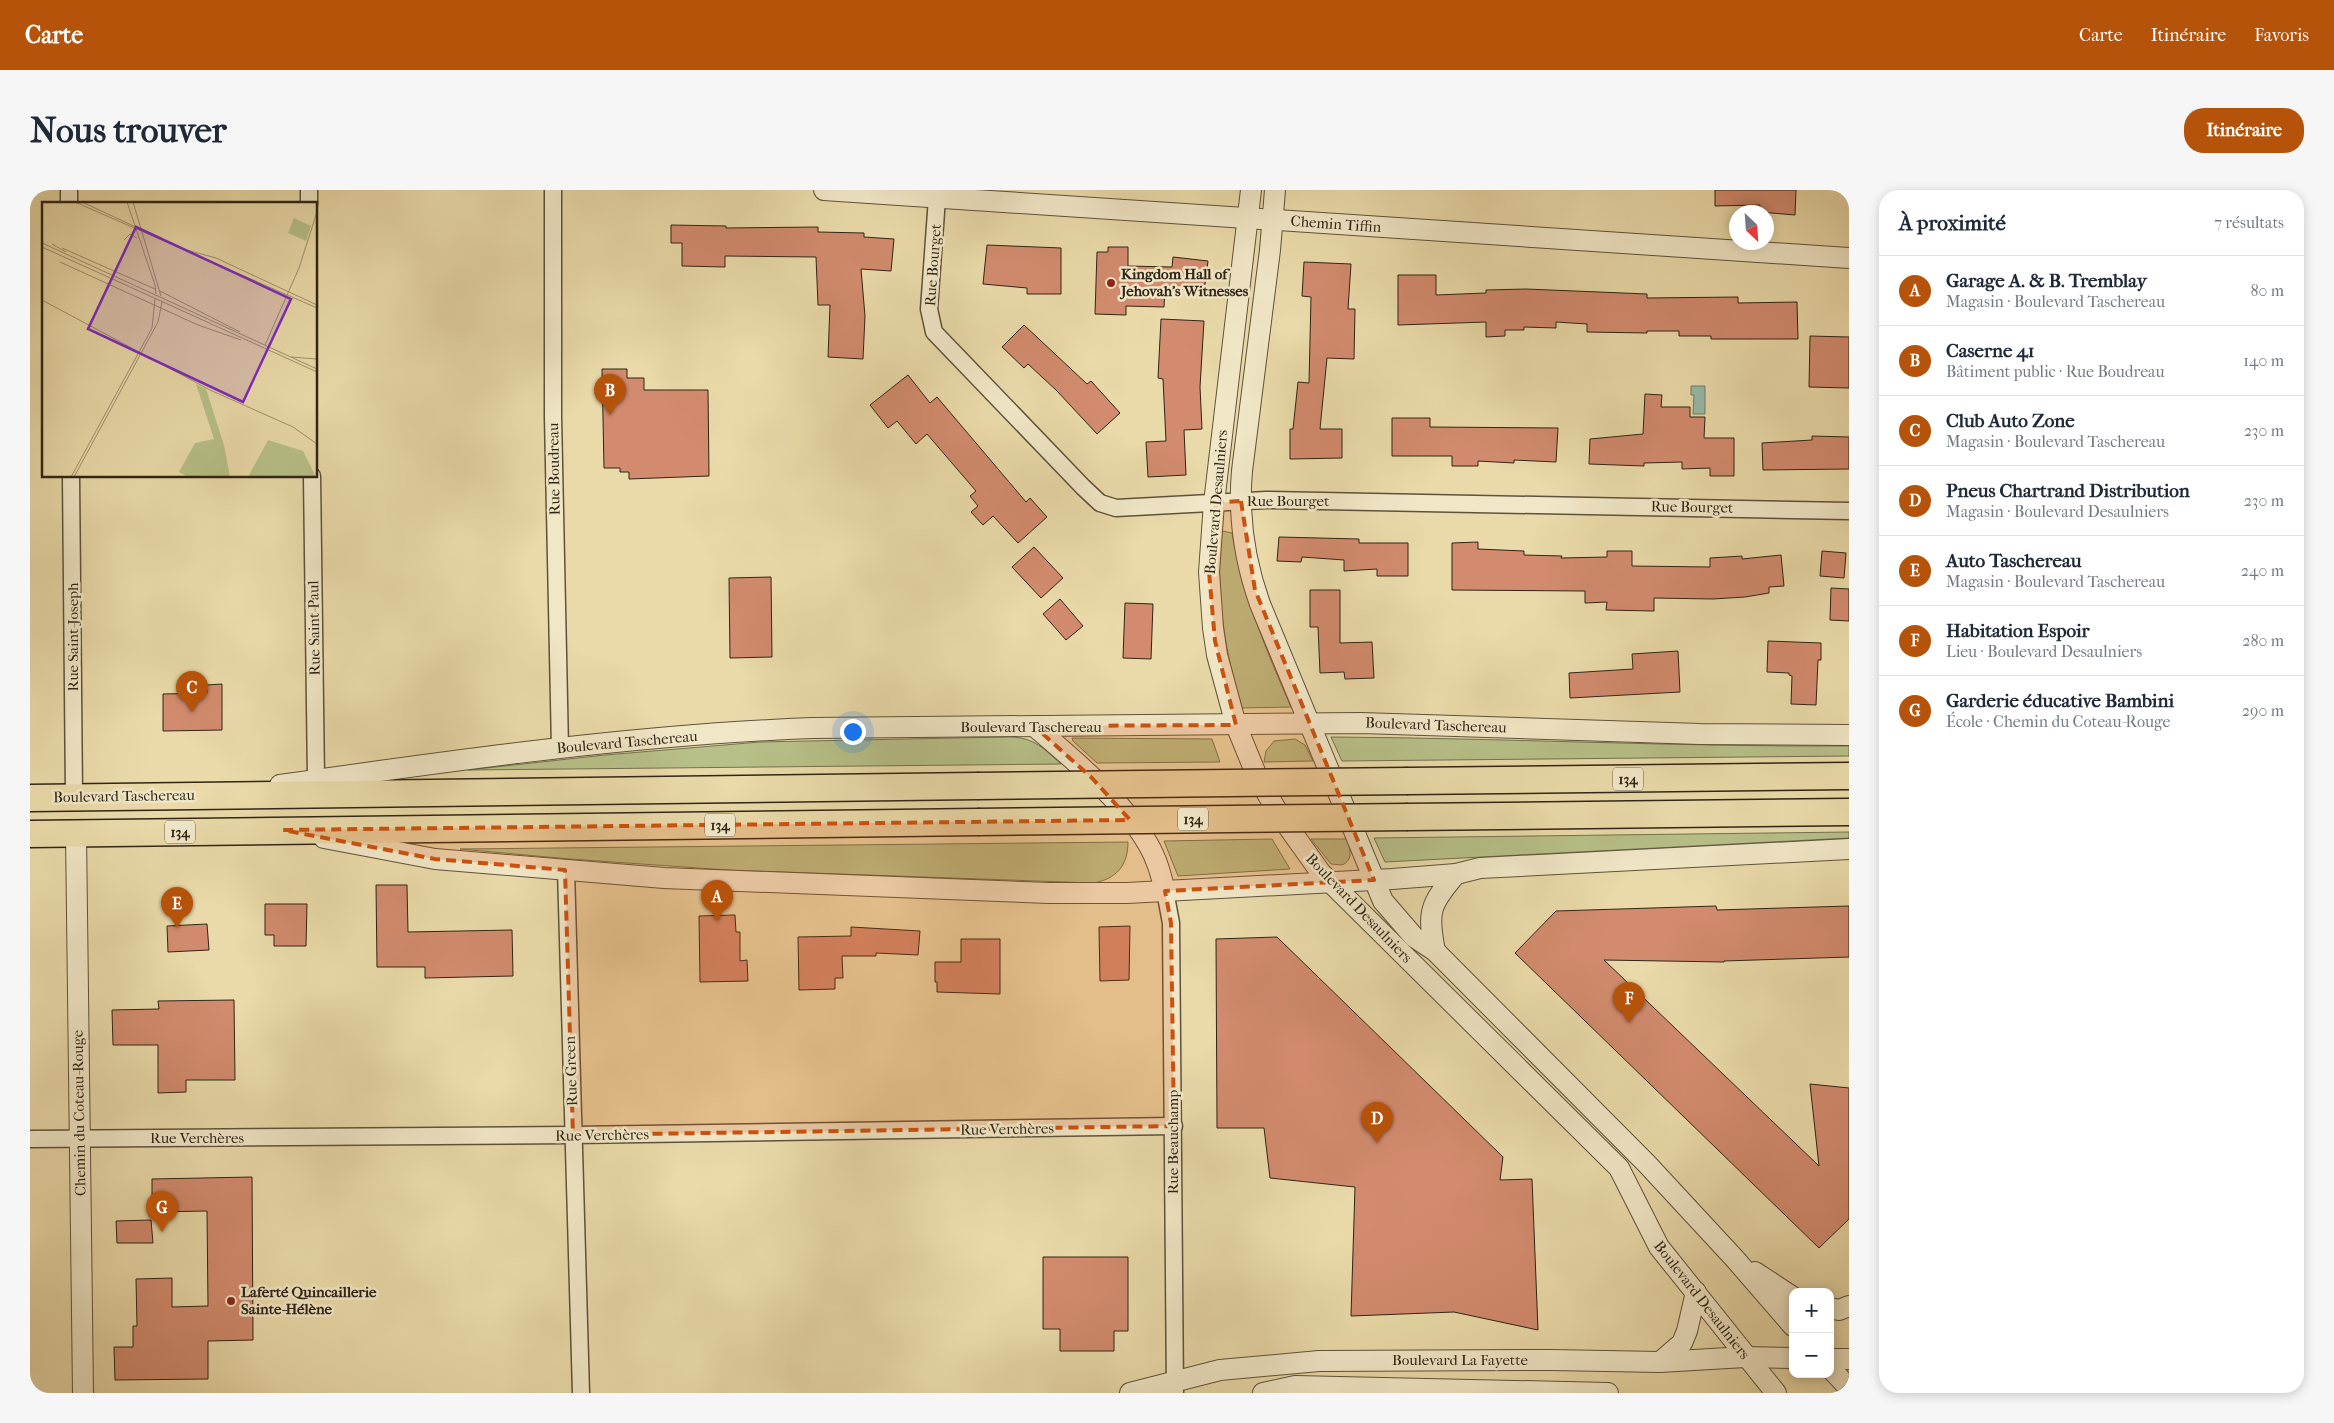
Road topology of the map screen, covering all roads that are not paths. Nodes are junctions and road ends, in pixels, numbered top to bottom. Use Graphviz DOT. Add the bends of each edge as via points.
graph roads {
  1 [pos="553,190"];
  2 [pos="824,190"];
  3 [pos="1251,190"];
  4 [pos="1275,190"];
  5 [pos="937,198"];
  6 [pos="1248,219"];
  7 [pos="1273,220"];
  8 [pos="1849,258"];
  9 [pos="71,478"];
  10 [pos="312,478"];
  11 [pos="1241,501"];
  12 [pos="1214,503"];
  13 [pos="1849,511"];
  14 [pos="1309,724"];
  15 [pos="1236,725"];
  16 [pos="1034,726"];
  17 [pos="1849,735"];
  18 [pos="560,748"];
  19 [pos="1849,776"];
  20 [pos="316,780"];
  21 [pos="218,794"];
  22 [pos="74,797"];
  23 [pos="30,798"];
  24 [pos="1849,812"];
  25 [pos="283,830"];
  26 [pos="30,834"];
  27 [pos="76,834"];
  28 [pos="1849,849"];
  29 [pos="566,870"];
  30 [pos="1456,874"];
  31 [pos="1374,880"];
  32 [pos="1330,882"];
  33 [pos="1165,891"];
  34 [pos="1435,951"];
  35 [pos="1174,1126"];
  36 [pos="573,1135"];
  37 [pos="79,1138"];
  38 [pos="30,1139"];
  39 [pos="1734,1259"];
  40 [pos="1696,1292"];
  41 [pos="1789,1294"];
  42 [pos="1849,1306"];
  43 [pos="1834,1309"];
  44 [pos="1789,1321"];
  45 [pos="1746,1357"];
  46 [pos="1789,1358"];
  47 [pos="1834,1358"];
  48 [pos="1849,1359"];
  49 [pos="1660,1362"];
  50 [pos="1834,1372"];
  51 [pos="1176,1388"];
  52 [pos="1849,1388"];
  53 [pos="83,1393"];
  54 [pos="581,1393"];
  55 [pos="1130,1393"];
  56 [pos="1263,1393"];
  57 [pos="1608,1393"];
  58 [pos="1776,1393"];
  1 -- 18 [label="street, Rue Boudreau"];
  2 -- 5 [label="street, Chemin Tiffin"];
  3 -- 6 [label="street, Boulevard Desaulniers"];
  4 -- 7 [label="street, Boulevard Desaulniers"];
  5 -- 6 [label="street, Chemin Tiffin"];
  5 -- 12 [label="street, Rue Bourget" via="930,315 934,332 947,347 1100,503 1116,508"];
  6 -- 7 [label="street, Chemin Tiffin"];
  6 -- 12 [label="street, Boulevard Desaulniers"];
  7 -- 8 [label="street, Chemin Tiffin"];
  7 -- 11 [label="street, Boulevard Desaulniers"];
  9 -- 22 [label="street, Rue Saint-Joseph"];
  10 -- 20 [label="street, Rue Saint-Paul"];
  11 -- 12 [label="street, Rue Bourget"];
  11 -- 13 [label="street, Rue Bourget"];
  11 -- 14 [label="street, Boulevard Desaulniers" via="1246,555 1255,590"];
  12 -- 15 [label="street, Boulevard Desaulniers" via="1209,572 1213,628"];
  14 -- 15 [label="street, Boulevard Taschereau"];
  14 -- 17 [label="street, Boulevard Taschereau"];
  14 -- 31 [label="street, Boulevard Desaulniers"];
  15 -- 16 [label="street, Boulevard Taschereau"];
  15 -- 32 [label="street, Boulevard Desaulniers" via="1256,774 1277,811"];
  16 -- 18 [label="street, Boulevard Taschereau" via="788,729"];
  16 -- 33 [label="street" via="1092,778 1140,832 1152,853"];
  18 -- 20 [label="street, Boulevard Taschereau"];
  19 -- 21 [label="highway, Boulevard Taschereau / 134, bridge"];
  20 -- 21 [label="street, Boulevard Taschereau"];
  21 -- 22 [label="highway, Boulevard Taschereau / 134"];
  22 -- 23 [label="highway, Boulevard Taschereau / 134"];
  24 -- 25 [label="highway, 134, bridge"];
  25 -- 27 [label="highway, 134"];
  25 -- 29 [label="street" via="435,859"];
  26 -- 27 [label="highway, 134"];
  27 -- 37 [label="street, Chemin du Coteau-Rouge"];
  28 -- 30 [label="street" via="1480,868"];
  29 -- 33 [label="street" via="793,885 1049,893"];
  29 -- 36 [label="street, Rue Green"];
  30 -- 31 [label="street"];
  30 -- 34 [label="street" via="1439,895 1432,912 1430,926"];
  31 -- 32 [label="street"];
  31 -- 34 [label="street, Boulevard Desaulniers" via="1382,901 1396,918 1414,937"];
  32 -- 33 [label="street"];
  32 -- 40 [label="street, Boulevard Desaulniers" via="1619,1168 1659,1247"];
  33 -- 35 [label="street, Rue Beauchamp" via="1171,923"];
  34 -- 39 [label="street, Boulevard Desaulniers" via="1647,1164"];
  35 -- 36 [label="street, Rue Verchères"];
  35 -- 51 [label="street, Rue Beauchamp"];
  36 -- 37 [label="street, Rue Verchères"];
  36 -- 54 [label="street, Rue Green"];
  37 -- 38 [label="street, Rue Verchères"];
  37 -- 53 [label="street, Chemin du Coteau-Rouge"];
  39 -- 41 [label="street"];
  39 -- 44 [label="street, Boulevard Desaulniers"];
  40 -- 45 [label="street, Boulevard Desaulniers"];
  40 -- 49 [label="street" via="1682,1342"];
  42 -- 43 [label="street"];
  45 -- 46 [label="street, Boulevard La Fayette"];
  45 -- 49 [label="street, Boulevard La Fayette"];
  45 -- 58 [label="street, Boulevard Desaulniers"];
  47 -- 48 [label="street"];
  49 -- 51 [label="street, Boulevard La Fayette" via="1319,1361 1220,1370"];
  50 -- 52 [label="street"];
  51 -- 55 [label="street, Boulevard La Fayette"];
  56 -- 57 [label="street, Boulevard La Fayette" via="1296,1386"];
}
